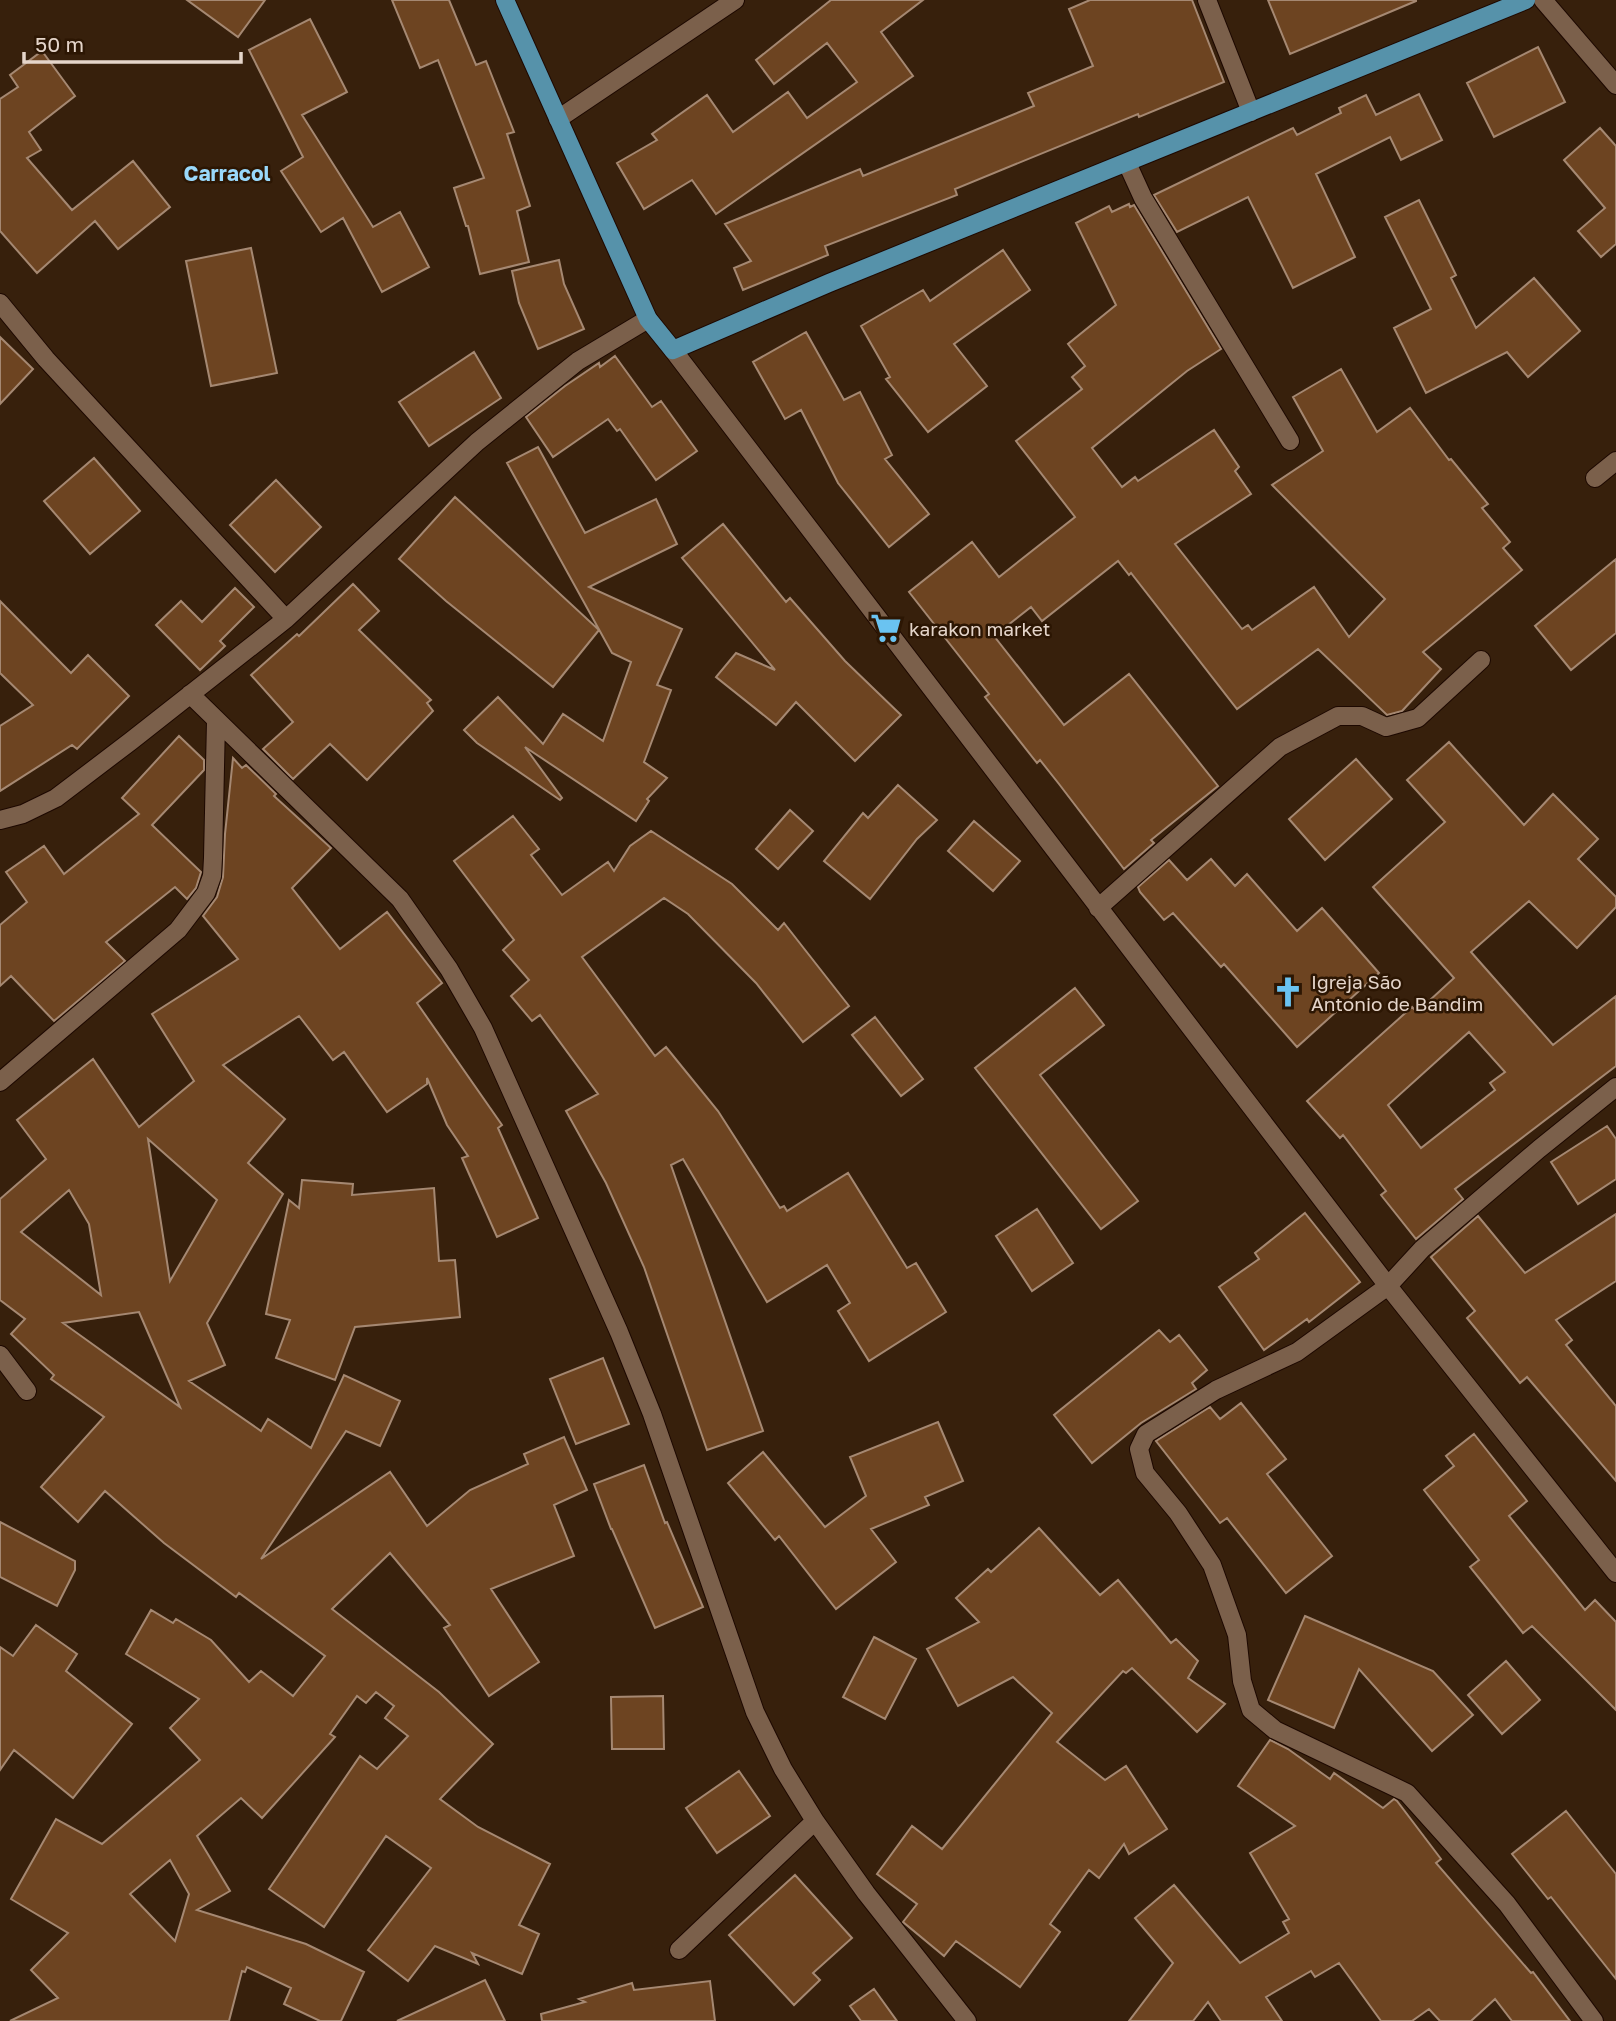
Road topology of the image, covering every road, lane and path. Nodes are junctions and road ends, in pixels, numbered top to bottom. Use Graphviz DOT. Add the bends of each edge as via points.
graph roads {
  1 [pos="505,0"];
  2 [pos="735,0"];
  3 [pos="1207,0"];
  4 [pos="1526,0"];
  5 [pos="1543,0"];
  6 [pos="1616,85"];
  7 [pos="1251,112"];
  8 [pos="558,119"];
  9 [pos="1127,163"];
  10 [pos="0,303"];
  11 [pos="648,318"];
  12 [pos="673,350"];
  13 [pos="1290,441"];
  14 [pos="1616,461"];
  15 [pos="1595,478"];
  16 [pos="286,619"];
  17 [pos="1481,660"];
  18 [pos="190,694"];
  19 [pos="216,721"];
  20 [pos="0,820"];
  21 [pos="1098,908"];
  22 [pos="0,1082"];
  23 [pos="1616,1087"];
  24 [pos="1388,1286"];
  25 [pos="0,1355"];
  26 [pos="27,1391"];
  27 [pos="1616,1573"];
  28 [pos="815,1821"];
  29 [pos="679,1950"];
  30 [pos="967,2021"];
  31 [pos="1594,2021"];
  1 -- 8 [label="main road"];
  2 -- 8 [label="street"];
  3 -- 7 [label="street"];
  4 -- 7 [label="main road"];
  5 -- 6 [label="street"];
  7 -- 9 [label="main road"];
  8 -- 11 [label="main road"];
  9 -- 12 [label="main road"];
  9 -- 13 [label="street" via="1143,198"];
  10 -- 16 [label="street"];
  11 -- 12 [label="main road"];
  11 -- 16 [label="street" via="578,361 477,442"];
  12 -- 21 [label="street"];
  14 -- 15 [label="street"];
  16 -- 18 [label="street"];
  17 -- 21 [label="street" via="1418,718 1386,727 1362,716 1338,716 1280,747"];
  18 -- 19 [label="street"];
  18 -- 20 [label="street" via="56,798"];
  19 -- 22 [label="street" via="212,876 206,892 178,930"];
  19 -- 28 [label="street" via="400,899 483,1028 652,1414 755,1712"];
  21 -- 24 [label="street"];
  23 -- 24 [label="street" via="1422,1250"];
  24 -- 27 [label="street"];
  24 -- 31 [label="street" via="1297,1352 1216,1390 1146,1434 1139,1449 1145,1473 1212,1565 1237,1636 1251,1710 1275,1730 1407,1793 1507,1904"];
  25 -- 26 [label="street"];
  28 -- 29 [label="street"];
  28 -- 30 [label="street"];
}
